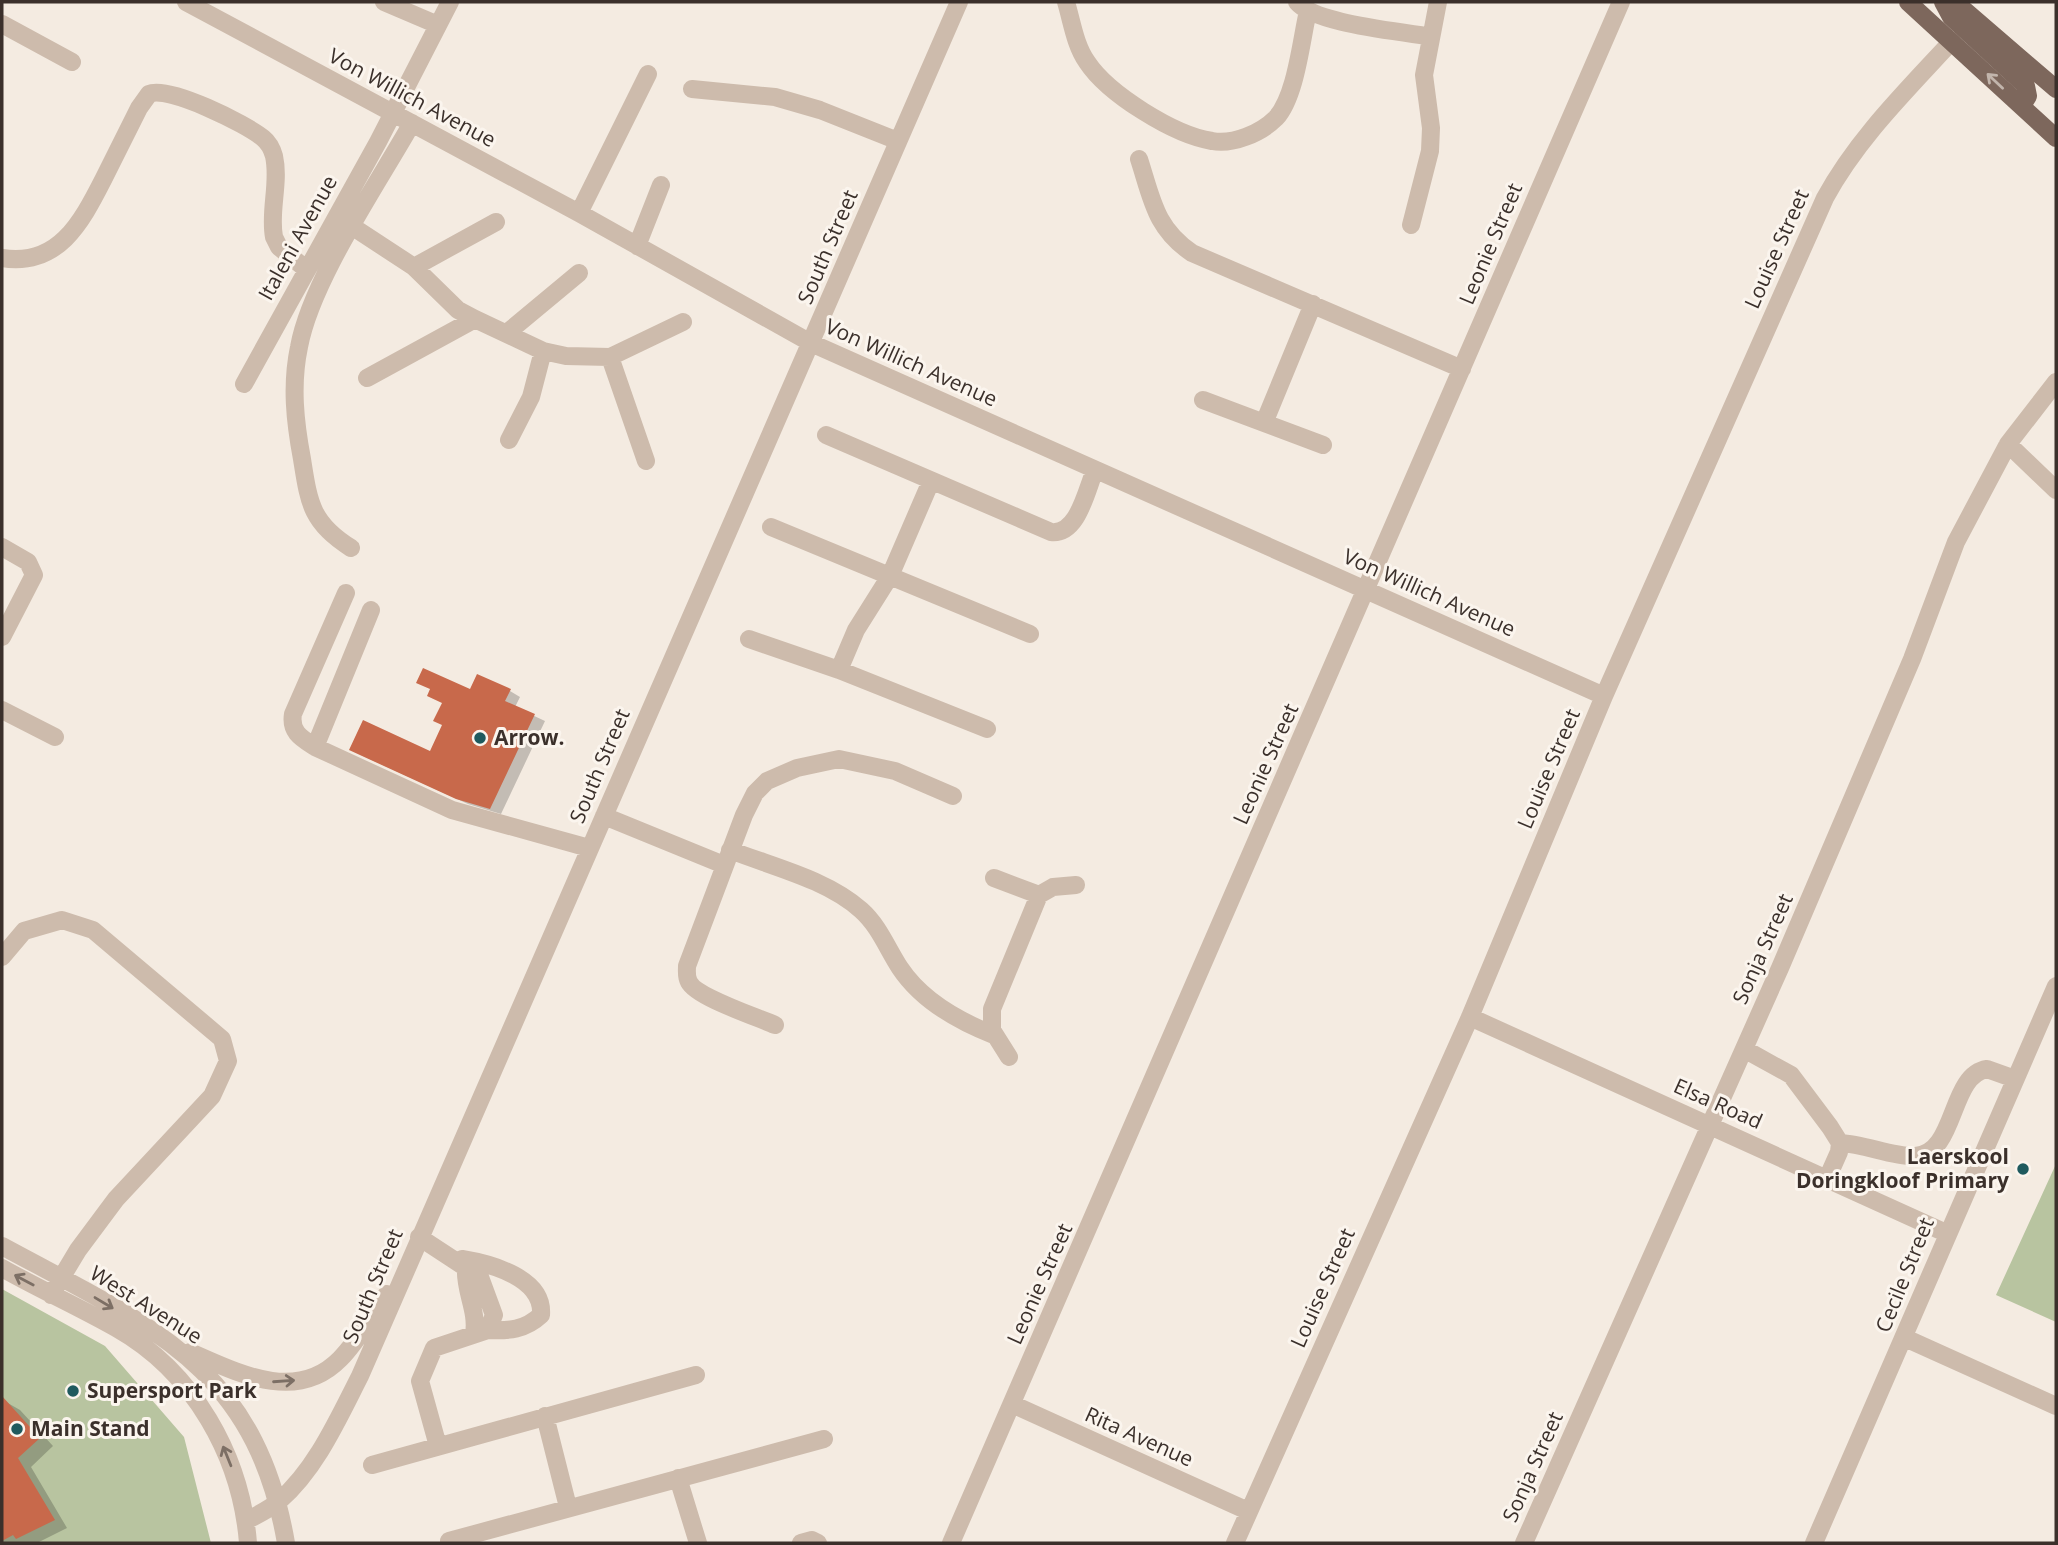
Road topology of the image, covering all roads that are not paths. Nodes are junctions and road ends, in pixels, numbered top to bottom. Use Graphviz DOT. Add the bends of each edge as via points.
graph roads {
  1 [pos="186,2"];
  2 [pos="384,2"];
  3 [pos="450,2"];
  4 [pos="959,2"];
  5 [pos="1066,2"];
  6 [pos="1438,2"];
  7 [pos="1621,2"];
  8 [pos="1908,2"];
  9 [pos="1943,2"];
  10 [pos="1955,2"];
  11 [pos="1302,7"];
  12 [pos="2,24"];
  13 [pos="438,25"];
  14 [pos="1431,37"];
  15 [pos="1952,41"];
  16 [pos="72,62"];
  17 [pos="648,74"];
  18 [pos="692,89"];
  19 [pos="2056,89"];
  20 [pos="2022,106"];
  21 [pos="393,114"];
  22 [pos="412,123"];
  23 [pos="2056,138"];
  24 [pos="898,141"];
  25 [pos="1139,159"];
  26 [pos="661,185"];
  27 [pos="579,213"];
  28 [pos="496,222"];
  29 [pos="1411,225"];
  30 [pos="353,227"];
  31 [pos="637,246"];
  32 [pos="2,258"];
  33 [pos="414,267"];
  34 [pos="306,269"];
  35 [pos="579,273"];
  36 [pos="1313,304"];
  37 [pos="475,319"];
  38 [pos="683,321"];
  39 [pos="508,332"];
  40 [pos="811,343"];
  41 [pos="543,351"];
  42 [pos="610,358"];
  43 [pos="1462,369"];
  44 [pos="367,378"];
  45 [pos="2056,382"];
  46 [pos="244,384"];
  47 [pos="1203,400"];
  48 [pos="1264,423"];
  49 [pos="826,435"];
  50 [pos="509,440"];
  51 [pos="2008,444"];
  52 [pos="1323,445"];
  53 [pos="646,461"];
  54 [pos="1095,470"];
  55 [pos="931,481"];
  56 [pos="2056,490"];
  57 [pos="771,527"];
  58 [pos="2,547"];
  59 [pos="351,548"];
  60 [pos="890,576"];
  61 [pos="1366,591"];
  62 [pos="346,593"];
  63 [pos="371,610"];
  64 [pos="1030,634"];
  65 [pos="2,637"];
  66 [pos="749,639"];
  67 [pos="839,670"];
  68 [pos="1604,696"];
  69 [pos="2,710"];
  70 [pos="987,729"];
  71 [pos="55,737"];
  72 [pos="315,747"];
  73 [pos="953,796"];
  74 [pos="604,816"];
  75 [pos="589,848"];
  76 [pos="727,858"];
  77 [pos="994,878"];
  78 [pos="1076,885"];
  79 [pos="1039,895"];
  80 [pos="2,957"];
  81 [pos="2056,986"];
  82 [pos="1470,1017"];
  83 [pos="775,1025"];
  84 [pos="994,1035"];
  85 [pos="1744,1049"];
  86 [pos="1009,1057"];
  87 [pos="2015,1079"];
  88 [pos="1710,1126"];
  89 [pos="1840,1143"];
  90 [pos="1826,1179"];
  91 [pos="1946,1233"];
  92 [pos="419,1237"];
  93 [pos="2,1246"];
  94 [pos="459,1262"];
  95 [pos="2,1268"];
  96 [pos="406,1268"];
  97 [pos="61,1278"];
  98 [pos="51,1295"];
  99 [pos="481,1332"];
  100 [pos="1905,1338"];
  101 [pos="174,1345"];
  102 [pos="696,1375"];
  103 [pos="1012,1404"];
  104 [pos="2056,1406"];
  105 [pos="545,1416"];
  106 [pos="824,1439"];
  107 [pos="438,1446"];
  108 [pos="372,1465"];
  109 [pos="678,1478"];
  110 [pos="278,1503"];
  111 [pos="568,1507"];
  112 [pos="1248,1511"];
  113 [pos="246,1521"];
  114 [pos="449,1541"];
  115 [pos="248,1543"];
  116 [pos="286,1543"];
  117 [pos="698,1543"];
  118 [pos="801,1543"];
  119 [pos="818,1543"];
  120 [pos="950,1543"];
  121 [pos="1234,1543"];
  122 [pos="1524,1543"];
  123 [pos="1814,1543"];
  1 -- 21 [label="street, Von Willich Avenue"];
  2 -- 13 [label="street"];
  3 -- 13 [label="street, Italeni Avenue"];
  4 -- 24 [label="street, South Street"];
  5 -- 11 [label="street" via="1082,54 1096,73 1139,108 1211,141 1240,139 1276,118 1290,92"];
  6 -- 14 [label="street"];
  7 -- 43 [label="street, Leonie Street"];
  8 -- 15 [label="main road"];
  9 -- 20 [label="main road" via="1951,17 2026,86 2028,96"];
  10 -- 19 [label="main road"];
  11 -- 14 [label="street"];
  12 -- 16 [label="street"];
  13 -- 21 [label="street, Italeni Avenue"];
  14 -- 29 [label="street" via="1424,75 1430,151"];
  20 -- 15 [label="main road, one-way"];
  15 -- 68 [label="street, Louise Street" via="1869,132 1825,198"];
  17 -- 27 [label="street"];
  18 -- 24 [label="street" via="775,97"];
  20 -- 23 [label="main road"];
  21 -- 22 [label="street, Von Willich Avenue"];
  21 -- 34 [label="street, Italeni Avenue"];
  22 -- 27 [label="street, Von Willich Avenue"];
  22 -- 30 [label="street"];
  24 -- 40 [label="street, South Street"];
  25 -- 36 [label="street" via="1160,225 1173,240 1192,253"];
  26 -- 31 [label="street"];
  27 -- 31 [label="street, Von Willich Avenue"];
  28 -- 33 [label="street"];
  30 -- 33 [label="street"];
  30 -- 59 [label="street" via="306,319 294,387 297,430 313,511 329,534"];
  31 -- 40 [label="street, Von Willich Avenue"];
  32 -- 34 [label="street" via="45,253 73,234 139,108 149,94 162,91 253,132 270,146 275,170 274,237 279,247"];
  33 -- 37 [label="street" via="458,310"];
  34 -- 46 [label="street, Italeni Avenue"];
  35 -- 39 [label="street"];
  36 -- 43 [label="street"];
  36 -- 48 [label="street"];
  37 -- 39 [label="street"];
  37 -- 44 [label="street"];
  38 -- 42 [label="street"];
  39 -- 41 [label="street"];
  40 -- 54 [label="street, Von Willich Avenue"];
  40 -- 74 [label="street, South Street"];
  41 -- 42 [label="street"];
  41 -- 50 [label="street" via="531,397"];
  42 -- 53 [label="street"];
  43 -- 61 [label="street, Leonie Street"];
  45 -- 51 [label="street, Sonja Street"];
  47 -- 48 [label="street"];
  48 -- 52 [label="street"];
  49 -- 55 [label="street"];
  51 -- 56 [label="street"];
  51 -- 85 [label="street, Sonja Street" via="1956,542 1871,757"];
  54 -- 55 [label="street" via="1072,525 1057,533"];
  54 -- 61 [label="street, Von Willich Avenue"];
  55 -- 60 [label="street"];
  57 -- 60 [label="street"];
  58 -- 65 [label="street" via="28,562 34,575"];
  60 -- 64 [label="street"];
  60 -- 67 [label="street" via="856,630"];
  61 -- 68 [label="street, Von Willich Avenue"];
  61 -- 103 [label="street, Leonie Street"];
  62 -- 72 [label="street" via="293,713 293,729"];
  63 -- 72 [label="street"];
  66 -- 67 [label="street"];
  67 -- 70 [label="street"];
  68 -- 82 [label="street, Louise Street"];
  69 -- 71 [label="street"];
  72 -- 75 [label="street" via="452,810"];
  73 -- 76 [label="street" via="855,760 839,758 810,765 767,781 755,793"];
  74 -- 75 [label="street, South Street"];
  74 -- 76 [label="street"];
  75 -- 92 [label="street, South Street"];
  76 -- 83 [label="street" via="687,966 688,981 704,994"];
  76 -- 84 [label="street" via="808,879 846,899 872,922 919,991 964,1022"];
  77 -- 79 [label="street"];
  78 -- 79 [label="street" via="1053,887"];
  79 -- 84 [label="street" via="992,1009"];
  80 -- 97 [label="street" via="24,932 62,920 93,930 222,1039 228,1061 212,1096 116,1199"];
  81 -- 87 [label="street, Cecile Street"];
  82 -- 88 [label="street, Elsa Road"];
  82 -- 112 [label="street, Louise Street"];
  84 -- 86 [label="street"];
  85 -- 88 [label="street, Sonja Street"];
  85 -- 89 [label="street" via="1791,1075"];
  87 -- 89 [label="street" via="1980,1070 1970,1078 1937,1147 1917,1156"];
  87 -- 91 [label="street, Cecile Street"];
  88 -- 90 [label="street, Elsa Road"];
  88 -- 122 [label="street, Sonja Street"];
  89 -- 90 [label="street"];
  90 -- 91 [label="street, Elsa Road"];
  91 -- 100 [label="street, Cecile Street"];
  92 -- 94 [label="street"];
  92 -- 96 [label="street, South Street"];
  93 -- 97 [label="street, West Avenue"];
  94 -- 99 [label="street"];
  94 -- 99 [label="street" via="489,1266 519,1278 542,1304 541,1315 531,1325"];
  98 -- 95 [label="street, West Avenue, one-way"];
  101 -- 96 [label="street, one-way" via="258,1380 306,1379 340,1359"];
  96 -- 110 [label="street, South Street" via="330,1433"];
  97 -- 98 [label="street"];
  97 -- 101 [label="street, West Avenue, one-way"];
  113 -- 98 [label="street, West Avenue, one-way" via="225,1449 183,1384 134,1340"];
  99 -- 107 [label="street" via="439,1344 419,1376"];
  100 -- 104 [label="street"];
  100 -- 123 [label="street, Cecile Street"];
  101 -- 110 [label="street, West Avenue" via="213,1379 240,1413 266,1464"];
  102 -- 105 [label="street"];
  103 -- 112 [label="street, Rita Avenue"];
  103 -- 120 [label="street, Leonie Street"];
  105 -- 107 [label="street"];
  105 -- 111 [label="street"];
  106 -- 109 [label="street"];
  107 -- 108 [label="street"];
  109 -- 111 [label="street"];
  109 -- 117 [label="street"];
  110 -- 113 [label="street, South Street"];
  110 -- 116 [label="street, West Avenue"];
  111 -- 114 [label="street"];
  112 -- 121 [label="street, Louise Street"];
  113 -- 115 [label="street, West Avenue"];
  118 -- 119 [label="street"];
}
